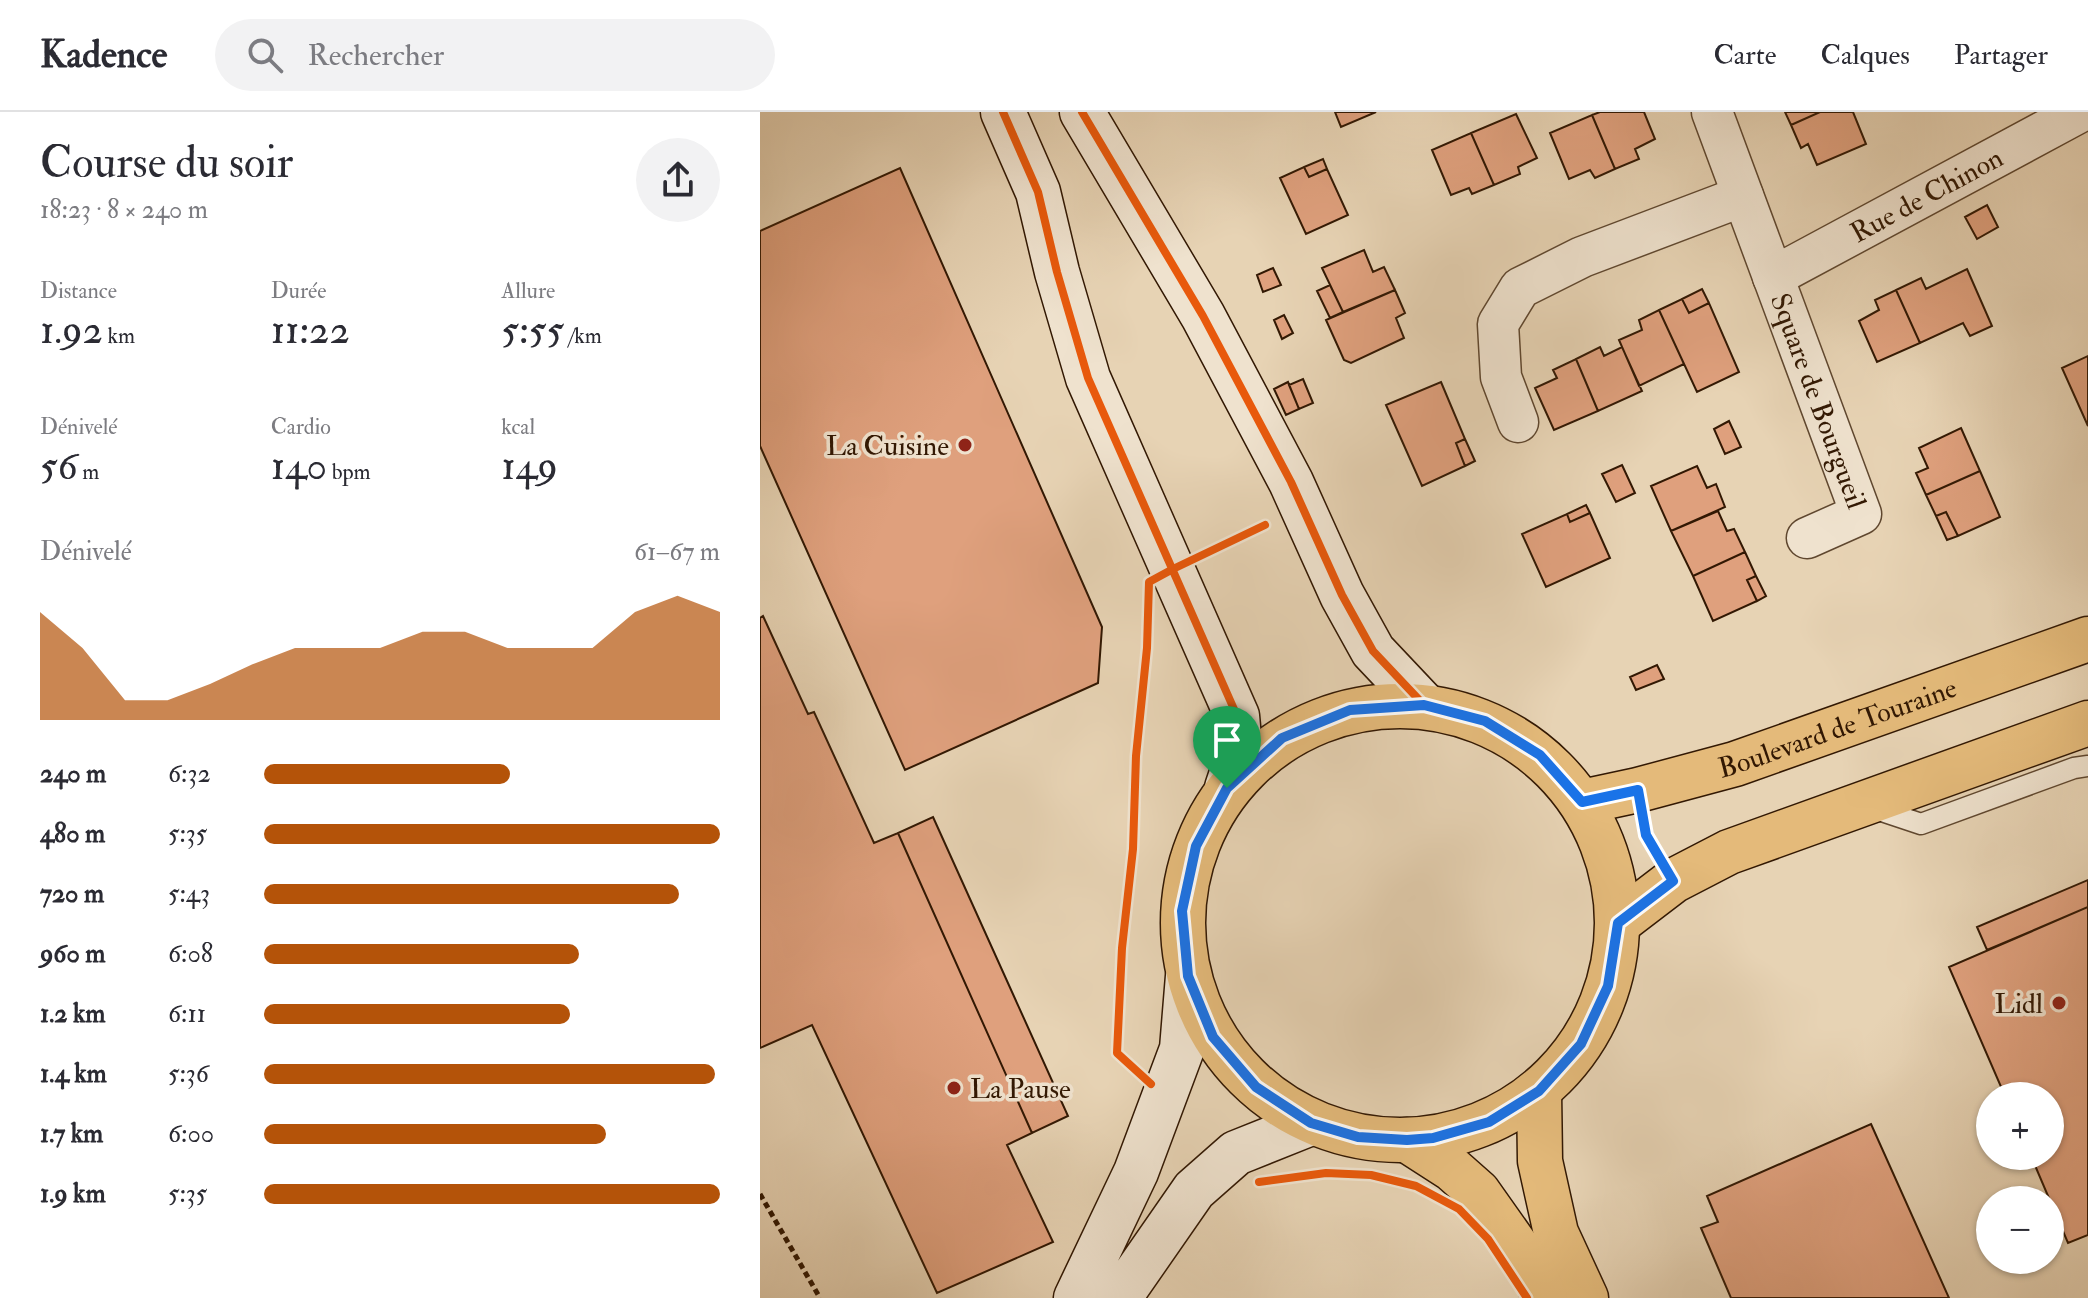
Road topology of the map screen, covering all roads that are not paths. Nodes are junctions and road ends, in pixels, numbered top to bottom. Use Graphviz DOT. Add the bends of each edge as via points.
graph roads {
  1 [pos="1003,112"];
  2 [pos="1082,112"];
  3 [pos="1712,112"];
  4 [pos="2080,112"];
  5 [pos="1743,196"];
  6 [pos="1773,277"];
  7 [pos="1518,422"];
  8 [pos="1807,538"];
  9 [pos="2088,639"];
  10 [pos="1424,705"];
  11 [pos="2088,723"];
  12 [pos="2088,766"];
  13 [pos="1227,788"];
  14 [pos="1582,802"];
  15 [pos="1863,804"];
  16 [pos="1618,923"];
  17 [pos="1188,976"];
  18 [pos="1539,1091"];
  19 [pos="1311,1123"];
  20 [pos="1407,1140"];
  21 [pos="1076,1298"];
  22 [pos="1119,1298"];
  23 [pos="1545,1298"];
  24 [pos="1586,1298"];
  1 -- 13 [label="main road" via="1038,192 1088,378 1237,716 1240,749"];
  2 -- 10 [label="main road" via="1203,316 1373,651"];
  3 -- 5 [label="street"];
  4 -- 6 [label="street, Rue de Chinon"];
  5 -- 6 [label="street"];
  5 -- 7 [label="street" via="1582,257 1520,288 1498,324 1501,377"];
  6 -- 8 [label="street, Square de Bourgueil" via="1861,514"];
  9 -- 14 [label="main road, Boulevard de Touraine" via="1735,764"];
  10 -- 13 [label="main road" via="1350,710 1282,738"];
  10 -- 14 [label="main road" via="1485,721 1529,748"];
  11 -- 15 [label="main road"];
  12 -- 15 [label="lane" via="1921,824"];
  13 -- 17 [label="main road" via="1196,846 1187,885 1182,911"];
  14 -- 16 [label="main road" via="1609,860"];
  15 -- 16 [label="main road" via="1729,852 1673,881"];
  16 -- 18 [label="main road" via="1608,986 1581,1044"];
  17 -- 19 [label="main road" via="1213,1037 1256,1087"];
  17 -- 21 [label="main road" via="1182,1049 1136,1172"];
  18 -- 20 [label="main road" via="1489,1122"];
  18 -- 24 [label="main road" via="1540,1161 1556,1233"];
  19 -- 20 [label="main road" via="1358,1137"];
  19 -- 22 [label="main road" via="1236,1153 1194,1190"];
  20 -- 23 [label="main road" via="1478,1192 1531,1267"];
}
